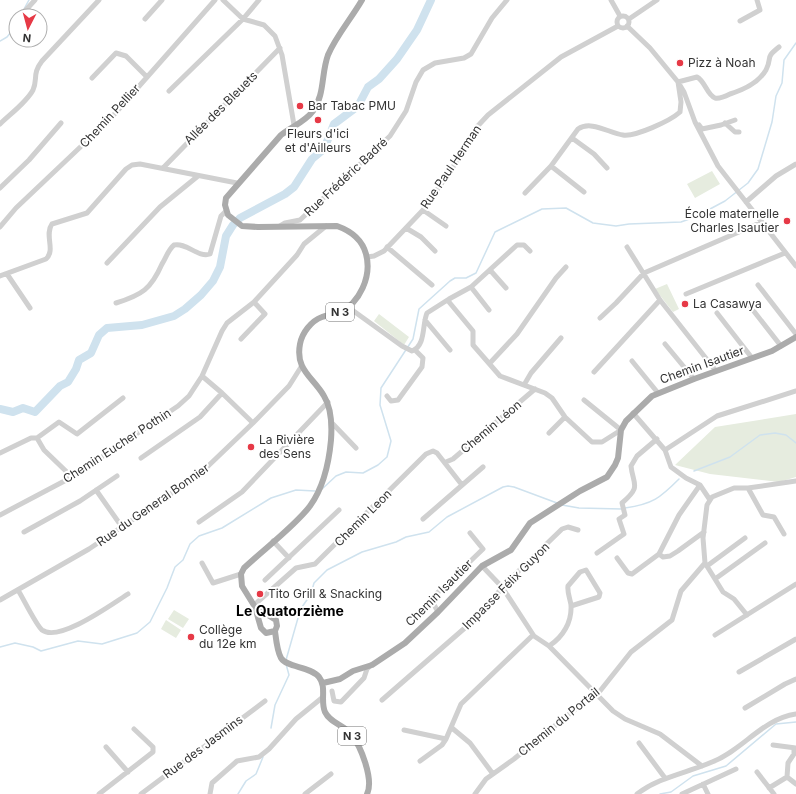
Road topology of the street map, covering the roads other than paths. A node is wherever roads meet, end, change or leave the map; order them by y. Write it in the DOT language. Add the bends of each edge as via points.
graph roads {
  1 [pos="35,0"];
  2 [pos="99,0"];
  3 [pos="162,0"];
  4 [pos="215,0"];
  5 [pos="223,0"];
  6 [pos="260,0"];
  7 [pos="362,0"];
  8 [pos="507,0"];
  9 [pos="611,0"];
  10 [pos="657,0"];
  11 [pos="756,0"];
  12 [pos="28,8"];
  13 [pos="620,16"];
  14 [pos="144,19"];
  15 [pos="243,19"];
  16 [pos="629,19"];
  17 [pos="740,21"];
  18 [pos="618,26"];
  19 [pos="627,26"];
  20 [pos="779,47"];
  21 [pos="280,48"];
  22 [pos="146,76"];
  23 [pos="92,78"];
  24 [pos="678,82"];
  25 [pos="169,91"];
  26 [pos="735,120"];
  27 [pos="695,122"];
  28 [pos="61,123"];
  29 [pos="0,124"];
  30 [pos="725,124"];
  31 [pos="294,125"];
  32 [pos="739,132"];
  33 [pos="572,138"];
  34 [pos="796,164"];
  35 [pos="550,166"];
  36 [pos="163,168"];
  37 [pos="607,168"];
  38 [pos="198,176"];
  39 [pos="237,183"];
  40 [pos="0,188"];
  41 [pos="584,192"];
  42 [pos="525,193"];
  43 [pos="746,202"];
  44 [pos="423,210"];
  45 [pos="227,213"];
  46 [pos="762,222"];
  47 [pos="280,226"];
  48 [pos="326,226"];
  49 [pos="446,226"];
  50 [pos="0,227"];
  51 [pos="406,228"];
  52 [pos="387,247"];
  53 [pos="627,247"];
  54 [pos="435,251"];
  55 [pos="530,251"];
  56 [pos="786,253"];
  57 [pos="367,257"];
  58 [pos="107,263"];
  59 [pos="796,266"];
  60 [pos="566,267"];
  61 [pos="490,270"];
  62 [pos="644,273"];
  63 [pos="7,274"];
  64 [pos="0,276"];
  65 [pos="432,285"];
  66 [pos="758,285"];
  67 [pos="471,287"];
  68 [pos="506,288"];
  69 [pos="686,294"];
  70 [pos="449,298"];
  71 [pos="660,300"];
  72 [pos="254,302"];
  73 [pos="116,303"];
  74 [pos="749,305"];
  75 [pos="348,306"];
  76 [pos="30,308"];
  77 [pos="489,310"];
  78 [pos="717,313"];
  79 [pos="600,318"];
  80 [pos="425,320"];
  81 [pos="796,334"];
  82 [pos="796,337"];
  83 [pos="561,338"];
  84 [pos="241,340"];
  85 [pos="665,344"];
  86 [pos="781,346"];
  87 [pos="415,350"];
  88 [pos="450,350"];
  89 [pos="752,358"];
  90 [pos="632,361"];
  91 [pos="490,363"];
  92 [pos="301,367"];
  93 [pos="716,371"];
  94 [pos="594,372"];
  95 [pos="202,376"];
  96 [pos="694,379"];
  97 [pos="524,385"];
  98 [pos="536,389"];
  99 [pos="796,391"];
  100 [pos="222,392"];
  101 [pos="658,392"];
  102 [pos="387,396"];
  103 [pos="122,398"];
  104 [pos="584,400"];
  105 [pos="328,402"];
  106 [pos="633,414"];
  107 [pos="565,417"];
  108 [pos="253,423"];
  109 [pos="332,423"];
  110 [pos="621,430"];
  111 [pos="549,433"];
  112 [pos="37,438"];
  113 [pos="657,439"];
  114 [pos="356,448"];
  115 [pos="665,450"];
  116 [pos="0,453"];
  117 [pos="141,458"];
  118 [pos="446,462"];
  119 [pos="483,467"];
  120 [pos="117,476"];
  121 [pos="72,477"];
  122 [pos="796,481"];
  123 [pos="462,484"];
  124 [pos="700,485"];
  125 [pos="748,488"];
  126 [pos="96,490"];
  127 [pos="710,500"];
  128 [pos="339,510"];
  129 [pos="0,515"];
  130 [pos="423,519"];
  131 [pos="199,522"];
  132 [pos="122,527"];
  133 [pos="578,530"];
  134 [pos="24,532"];
  135 [pos="704,532"];
  136 [pos="470,533"];
  137 [pos="784,534"];
  138 [pos="745,538"];
  139 [pos="273,541"];
  140 [pos="765,543"];
  141 [pos="597,553"];
  142 [pos="659,554"];
  143 [pos="289,558"];
  144 [pos="617,558"];
  145 [pos="202,563"];
  146 [pos="706,565"];
  147 [pos="482,566"];
  148 [pos="241,574"];
  149 [pos="715,579"];
  150 [pos="265,580"];
  151 [pos="796,584"];
  152 [pos="502,587"];
  153 [pos="18,590"];
  154 [pos="128,594"];
  155 [pos="0,600"];
  156 [pos="255,606"];
  157 [pos="571,606"];
  158 [pos="438,612"];
  159 [pos="747,615"];
  160 [pos="268,616"];
  161 [pos="260,623"];
  162 [pos="272,632"];
  163 [pos="533,635"];
  164 [pos="714,635"];
  165 [pos="796,639"];
  166 [pos="549,646"];
  167 [pos="372,665"];
  168 [pos="739,672"];
  169 [pos="796,679"];
  170 [pos="323,683"];
  171 [pos="332,691"];
  172 [pos="597,694"];
  173 [pos="323,697"];
  174 [pos="382,700"];
  175 [pos="265,701"];
  176 [pos="745,708"];
  177 [pos="796,714"];
  178 [pos="452,728"];
  179 [pos="134,729"];
  180 [pos="404,730"];
  181 [pos="446,739"];
  182 [pos="639,743"];
  183 [pos="773,745"];
  184 [pos="106,747"];
  185 [pos="795,748"];
  186 [pos="420,761"];
  187 [pos="702,766"];
  188 [pos="736,769"];
  189 [pos="128,772"];
  190 [pos="757,772"];
  191 [pos="332,774"];
  192 [pos="493,774"];
  193 [pos="787,777"];
  194 [pos="665,778"];
  195 [pos="703,784"];
  196 [pos="796,784"];
  197 [pos="769,788"];
  198 [pos="99,794"];
  199 [pos="141,794"];
  200 [pos="210,794"];
  201 [pos="305,794"];
  202 [pos="367,794"];
  203 [pos="475,794"];
  204 [pos="637,794"];
  205 [pos="682,794"];
  206 [pos="708,794"];
  207 [pos="774,794"];
  1 -- 12 [label="street"];
  2 -- 29 [label="street" via="42,61 36,69 32,91"];
  3 -- 14 [label="street"];
  4 -- 22 [label="street, Chemin Pellier"];
  5 -- 15 [label="street"];
  6 -- 15 [label="street"];
  7 -- 31 [label="main road" via="328,56 323,87 314,110"];
  8 -- 47 [label="street, Rue Frédéric Badré" via="492,18 471,54 464,58 435,63 423,70 406,111 390,136 300,220"];
  9 -- 13 [label="street"];
  10 -- 16 [label="street"];
  11 -- 17 [label="street" via="760,10"];
  13 -- 16 [label="street"];
  13 -- 18 [label="street"];
  15 -- 21 [label="street" via="257,22 271,30"];
  15 -- 25 [label="street"];
  16 -- 19 [label="street"];
  18 -- 19 [label="street"];
  18 -- 44 [label="street, Rue Paul Herman" via="562,57 488,116 474,130"];
  19 -- 24 [label="street" via="650,48"];
  20 -- 24 [label="street" via="768,56 766,70 758,79 739,91 720,98 712,96 702,80 697,77"];
  21 -- 31 [label="street"];
  21 -- 36 [label="street, Allée des Bleuets"];
  22 -- 23 [label="street" via="126,56 116,53"];
  22 -- 50 [label="street, Chemin Pellier" via="112,118 16,208"];
  24 -- 27 [label="street" via="689,102"];
  24 -- 33 [label="street" via="680,112 631,135 583,126"];
  26 -- 30 [label="street"];
  27 -- 30 [label="street" via="702,129"];
  27 -- 43 [label="street" via="718,166"];
  28 -- 40 [label="street"];
  30 -- 32 [label="street"];
  31 -- 39 [label="main road" via="281,135"];
  33 -- 35 [label="street"];
  33 -- 37 [label="street" via="594,154"];
  34 -- 43 [label="street" via="776,176"];
  35 -- 41 [label="street"];
  35 -- 42 [label="street"];
  36 -- 38 [label="street"];
  36 -- 63 [label="street" via="140,164 126,169 88,213 52,224 49,232 50,254 46,259"];
  38 -- 39 [label="street"];
  38 -- 58 [label="street" via="160,207"];
  39 -- 45 [label="main road" via="226,198"];
  43 -- 46 [label="street"];
  44 -- 49 [label="street"];
  44 -- 51 [label="street, Rue Paul Herman"];
  45 -- 47 [label="main road, N 3" via="242,226"];
  45 -- 73 [label="street" via="221,216 210,254 204,255 181,245 174,245 150,285 138,296"];
  46 -- 56 [label="street"];
  46 -- 62 [label="street"];
  47 -- 48 [label="main road, N 3"];
  48 -- 57 [label="main road, N 3" via="348,230 360,240"];
  48 -- 72 [label="street, Chemin Eucher Pothin" via="304,244"];
  51 -- 52 [label="street, Rue Paul Herman"];
  51 -- 54 [label="street" via="421,237"];
  52 -- 57 [label="street, Rue Paul Herman" via="374,256"];
  52 -- 65 [label="street"];
  53 -- 62 [label="street"];
  55 -- 61 [label="street" via="524,245 517,245"];
  56 -- 59 [label="street"];
  56 -- 69 [label="street"];
  57 -- 75 [label="main road, N 3" via="366,281 362,291"];
  60 -- 91 [label="street" via="517,334"];
  61 -- 67 [label="street"];
  61 -- 68 [label="street"];
  62 -- 71 [label="street"];
  62 -- 79 [label="street"];
  63 -- 64 [label="street"];
  63 -- 76 [label="street"];
  66 -- 81 [label="street"];
  67 -- 70 [label="street"];
  67 -- 77 [label="street"];
  70 -- 80 [label="street" via="431,310"];
  70 -- 91 [label="street, Chemin Léon" via="450,303 473,331 474,345"];
  71 -- 93 [label="street"];
  71 -- 94 [label="street"];
  72 -- 84 [label="street" via="265,314"];
  72 -- 95 [label="street, Chemin Eucher Pothin" via="227,323"];
  74 -- 86 [label="street"];
  75 -- 87 [label="street" via="408,350"];
  75 -- 92 [label="main road, N 3" via="338,313 322,317 309,326 300,342 298,352"];
  78 -- 89 [label="street"];
  80 -- 87 [label="street" via="421,342"];
  80 -- 88 [label="street"];
  82 -- 86 [label="main road, Chemin Isautier"];
  83 -- 97 [label="street"];
  85 -- 96 [label="street"];
  86 -- 89 [label="main road, Chemin Isautier"];
  87 -- 102 [label="street" via="423,358 422,367 398,400 391,401"];
  89 -- 93 [label="main road, Chemin Isautier"];
  90 -- 101 [label="street"];
  91 -- 97 [label="street, Chemin Léon" via="500,376"];
  92 -- 105 [label="main road"];
  92 -- 108 [label="street, Rue du General Bonnier" via="288,386"];
  93 -- 96 [label="main road, Chemin Isautier"];
  95 -- 100 [label="street"];
  95 -- 121 [label="street, Chemin Eucher Pothin" via="189,396 178,406"];
  96 -- 101 [label="main road, Chemin Isautier"];
  97 -- 98 [label="street, Chemin Léon"];
  98 -- 107 [label="street, Chemin Léon" via="552,398"];
  98 -- 118 [label="street, Chemin Léon" via="453,459"];
  99 -- 115 [label="street" via="717,416"];
  100 -- 108 [label="street"];
  100 -- 117 [label="street" via="200,417"];
  101 -- 106 [label="main road, Chemin Isautier"];
  103 -- 112 [label="street" via="77,434 59,422"];
  104 -- 110 [label="street"];
  105 -- 109 [label="main road"];
  105 -- 131 [label="street" via="242,492"];
  106 -- 110 [label="main road, Chemin Isautier"];
  106 -- 113 [label="street"];
  107 -- 110 [label="street, Chemin Léon" via="592,442 602,442"];
  107 -- 111 [label="street"];
  108 -- 132 [label="street, Rue du General Bonnier" via="200,473"];
  109 -- 114 [label="street"];
  109 -- 139 [label="main road" via="329,456 317,494 304,513"];
  110 -- 147 [label="main road, Chemin Isautier" via="618,458 611,472 601,481 530,523 511,550"];
  112 -- 116 [label="street" via="31,438"];
  112 -- 121 [label="street" via="44,450"];
  113 -- 115 [label="street"];
  113 -- 141 [label="street" via="637,456 632,464 635,485 631,494 622,502 625,515 619,519 624,534"];
  115 -- 124 [label="street" via="671,468"];
  118 -- 123 [label="street, Chemin Leon"];
  118 -- 156 [label="street, Chemin Leon" via="433,451 426,454 315,564 296,568"];
  119 -- 123 [label="street"];
  120 -- 126 [label="street"];
  121 -- 129 [label="street, Chemin Eucher Pothin"];
  122 -- 125 [label="street"];
  123 -- 130 [label="street" via="443,504"];
  124 -- 127 [label="street"];
  124 -- 142 [label="street" via="679,515"];
  125 -- 127 [label="street" via="734,488"];
  125 -- 137 [label="street" via="763,515 774,517"];
  126 -- 132 [label="street"];
  126 -- 134 [label="street"];
  127 -- 135 [label="street" via="707,505"];
  128 -- 143 [label="street"];
  132 -- 153 [label="street, Rue du General Bonnier" via="90,549"];
  133 -- 152 [label="street, Impasse Félix Guyon" via="568,527 562,529"];
  135 -- 142 [label="street" via="670,556 663,557"];
  135 -- 146 [label="street"];
  136 -- 158 [label="street" via="484,549 431,599"];
  138 -- 146 [label="street, Chemin du Portail"];
  139 -- 143 [label="street"];
  139 -- 148 [label="main road" via="244,568"];
  140 -- 149 [label="street"];
  142 -- 144 [label="street" via="632,574"];
  143 -- 150 [label="street"];
  145 -- 148 [label="street" via="213,583"];
  146 -- 149 [label="street"];
  146 -- 172 [label="street, Chemin du Portail" via="681,590 672,620 631,652"];
  147 -- 152 [label="street"];
  147 -- 158 [label="main road, Chemin Isautier"];
  148 -- 156 [label="main road" via="242,586"];
  149 -- 159 [label="street" via="723,592 734,599"];
  151 -- 159 [label="street"];
  152 -- 163 [label="street"];
  152 -- 174 [label="street, Impasse Félix Guyon" via="474,620"];
  153 -- 154 [label="street" via="39,627 46,632 71,629"];
  153 -- 155 [label="street, Rue du General Bonnier"];
  156 -- 160 [label="main road"];
  156 -- 161 [label="main road"];
  157 -- 157 [label="street" via="568,586 586,570 600,594 597,599"];
  157 -- 166 [label="street" via="564,633"];
  158 -- 167 [label="main road, Chemin Isautier" via="405,643"];
  159 -- 164 [label="street"];
  160 -- 161 [label="main road"];
  160 -- 162 [label="main road" via="276,620 277,626"];
  161 -- 162 [label="main road" via="262,630"];
  162 -- 170 [label="main road" via="281,658 290,664 314,672"];
  163 -- 166 [label="street"];
  163 -- 178 [label="street" via="461,704"];
  165 -- 168 [label="street"];
  166 -- 172 [label="street"];
  167 -- 170 [label="main road, Chemin Isautier" via="353,671 340,679"];
  167 -- 171 [label="street, Chemin Isautier" via="367,669 364,678 341,702 334,701"];
  169 -- 176 [label="street"];
  170 -- 173 [label="main road, N 3"];
  172 -- 187 [label="street" via="613,711 660,734"];
  172 -- 192 [label="street, Chemin du Portail"];
  173 -- 200 [label="street" via="296,719 259,757 237,761 212,783"];
  173 -- 202 [label="main road, N 3" via="324,709 328,716 346,729 355,740 369,774"];
  175 -- 199 [label="street, Rue des Jasmins"];
  177 -- 187 [label="street" via="773,721 723,757"];
  178 -- 181 [label="street"];
  178 -- 192 [label="street" via="470,743"];
  179 -- 189 [label="street" via="152,747 153,752"];
  180 -- 181 [label="street"];
  181 -- 186 [label="street"];
  182 -- 194 [label="street"];
  183 -- 185 [label="street"];
  184 -- 189 [label="street"];
  185 -- 193 [label="street" via="788,762"];
  187 -- 194 [label="street"];
  188 -- 195 [label="street"];
  189 -- 198 [label="street"];
  190 -- 197 [label="street"];
  191 -- 201 [label="street"];
  192 -- 203 [label="street, Chemin du Portail" via="481,784"];
  193 -- 196 [label="street"];
  193 -- 197 [label="street"];
  194 -- 204 [label="street"];
  195 -- 205 [label="street"];
  195 -- 206 [label="street"];
  197 -- 207 [label="street"];
}
